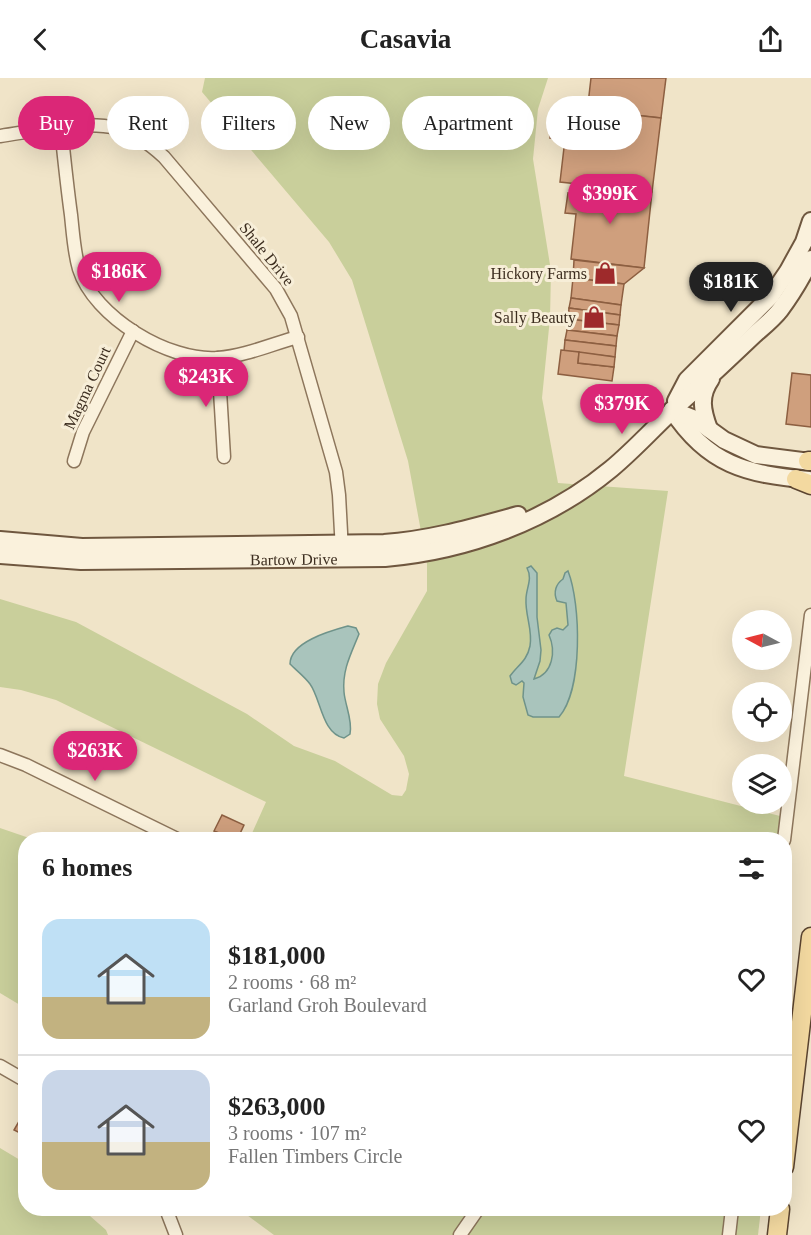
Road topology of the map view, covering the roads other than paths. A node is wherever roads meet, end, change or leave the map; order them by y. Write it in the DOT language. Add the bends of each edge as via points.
graph roads {
  1 [pos="95,126"];
  2 [pos="18,134"];
  3 [pos="0,136"];
  4 [pos="64,150"];
  5 [pos="811,221"];
  6 [pos="811,259"];
  7 [pos="133,331"];
  8 [pos="298,337"];
  9 [pos="218,358"];
  10 [pos="714,375"];
  11 [pos="672,410"];
  12 [pos="709,429"];
  13 [pos="224,457"];
  14 [pos="74,461"];
  15 [pos="810,461"];
  16 [pos="806,481"];
  17 [pos="0,540"];
  18 [pos="342,551"];
  19 [pos="0,555"];
  20 [pos="811,615"];
  21 [pos="0,755"];
  22 [pos="163,832"];
  23 [pos="785,832"];
  24 [pos="811,937"];
  25 [pos="0,1066"];
  26 [pos="18,1076"];
  27 [pos="792,1099"];
  28 [pos="169,1216"];
  29 [pos="473,1216"];
  30 [pos="731,1216"];
  31 [pos="779,1216"];
  32 [pos="176,1235"];
  33 [pos="460,1235"];
  34 [pos="729,1235"];
  35 [pos="777,1235"];
  1 -- 8 [label="street, Shale Drive" via="117,128 151,145 164,157 276,289"];
  2 -- 3 [label="street, Shale Drive"];
  4 -- 7 [label="street" via="79,270 99,305"];
  5 -- 11 [label="street" via="804,242 771,296 687,380"];
  6 -- 10 [label="street, Bartow Drive" via="779,310"];
  7 -- 9 [label="street" via="182,354"];
  7 -- 14 [label="street, Magma Court" via="83,432"];
  8 -- 9 [label="street"];
  8 -- 18 [label="street, Shale Drive" via="336,472"];
  9 -- 13 [label="street"];
  10 -- 11 [label="street, Bartow Drive"];
  10 -- 12 [label="street" via="702,398"];
  11 -- 12 [label="street"];
  11 -- 16 [label="street" via="696,441 729,464"];
  11 -- 18 [label="street, Bartow Drive" via="618,462 576,495 526,513 413,541"];
  12 -- 15 [label="street" via="756,455"];
  17 -- 18 [label="street, Bartow Drive" via="49,546"];
  18 -- 19 [label="street, Bartow Drive" via="81,561"];
  20 -- 23 [label="street"];
  21 -- 22 [label="street"];
  24 -- 27 [label="main road"];
  25 -- 26 [label="street"];
  28 -- 32 [label="street"];
  29 -- 33 [label="street"];
  30 -- 34 [label="street"];
  31 -- 35 [label="main road"];
}
